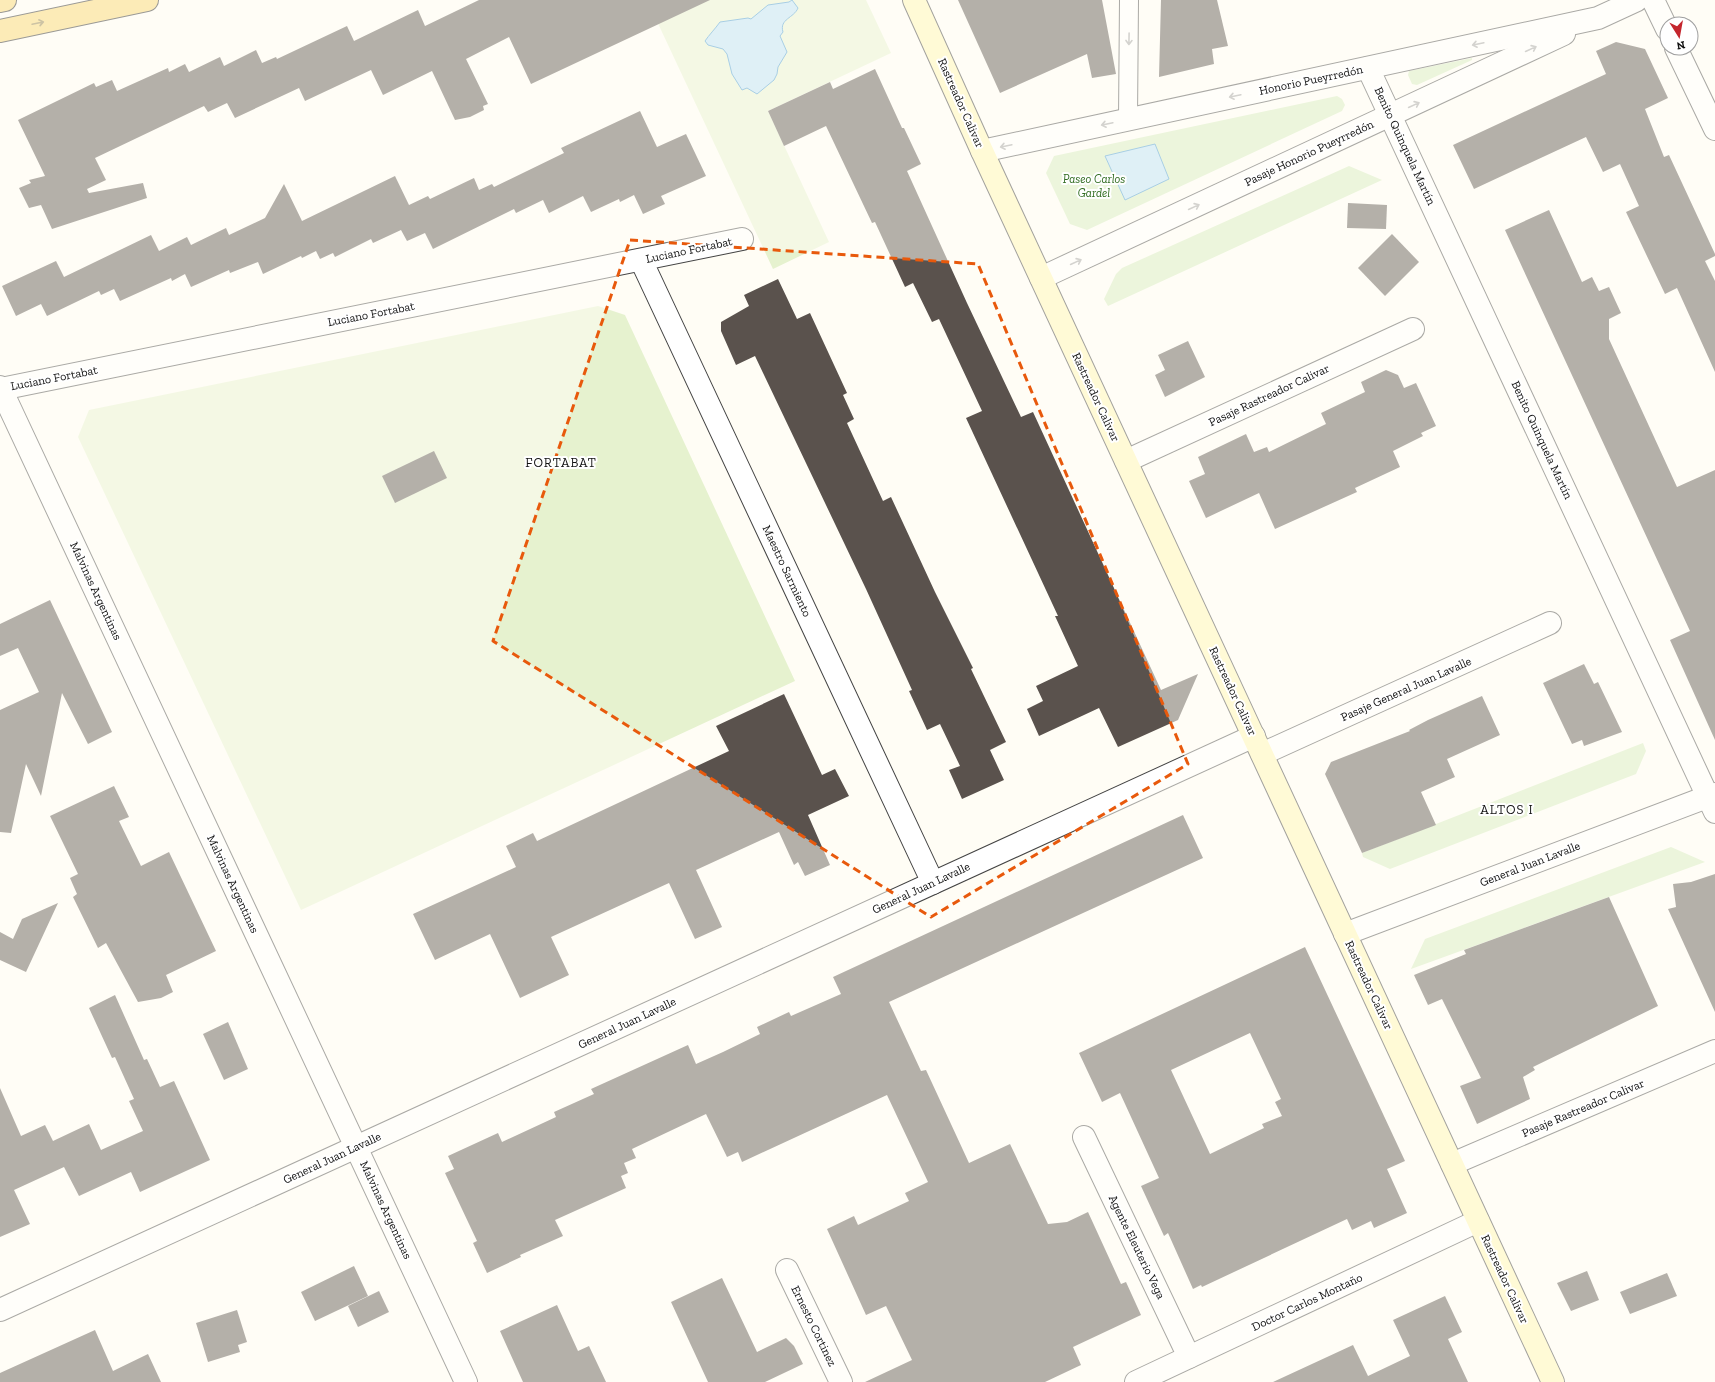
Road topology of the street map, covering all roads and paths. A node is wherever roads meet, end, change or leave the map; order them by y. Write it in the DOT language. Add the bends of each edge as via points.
graph roads {
  1 [pos="5,0"];
  2 [pos="147,0"];
  3 [pos="914,0"];
  4 [pos="1129,0"];
  5 [pos="1637,0"];
  6 [pos="1653,0"];
  7 [pos="0,1"];
  8 [pos="1661,16"];
  9 [pos="1598,18"];
  10 [pos="0,31"];
  11 [pos="1680,56"];
  12 [pos="1368,68"];
  13 [pos="1390,115"];
  14 [pos="1128,119"];
  15 [pos="1715,129"];
  16 [pos="982,151"];
  17 [pos="742,239"];
  18 [pos="640,260"];
  19 [pos="1041,278"];
  20 [pos="1413,329"];
  21 [pos="1,388"];
  22 [pos="1126,461"];
  23 [pos="1550,623"];
  24 [pos="1258,745"];
  25 [pos="1713,801"];
  26 [pos="933,883"];
  27 [pos="1345,934"];
  28 [pos="1715,1051"];
  29 [pos="1084,1136"];
  30 [pos="357,1147"];
  31 [pos="1452,1164"];
  32 [pos="1478,1222"];
  33 [pos="787,1270"];
  34 [pos="0,1310"];
  35 [pos="1189,1357"];
  36 [pos="466,1382"];
  37 [pos="841,1382"];
  38 [pos="1136,1382"];
  39 [pos="1553,1382"];
  1 -- 7 [label="main road"];
  10 -- 2 [label="main road, one-way"];
  3 -- 16 [label="main road, Rastreador Calivar"];
  4 -- 14 [label="lane, one-way"];
  5 -- 9 [label="street, Honorio Pueyrredón"];
  6 -- 8 [label="street"];
  9 -- 12 [label="street, Honorio Pueyrredón, one-way"];
  13 -- 9 [label="street, Pasaje Honorio Pueyrredón, one-way"];
  11 -- 15 [label="street"];
  12 -- 13 [label="street, Benito Quinquela Martín"];
  12 -- 14 [label="street, Honorio Pueyrredón, one-way"];
  19 -- 13 [label="street, Pasaje Honorio Pueyrredón, one-way"];
  13 -- 25 [label="street, Benito Quinquela Martín"];
  14 -- 16 [label="street, Honorio Pueyrredón, one-way"];
  16 -- 19 [label="main road, Rastreador Calivar"];
  17 -- 18 [label="street, Luciano Fortabat"];
  18 -- 21 [label="street, Luciano Fortabat"];
  18 -- 26 [label="street, Maestro Sarmiento"];
  19 -- 22 [label="main road, Rastreador Calivar"];
  20 -- 22 [label="street, Pasaje Rastreador Calivar"];
  21 -- 30 [label="street, Malvinas Argentinas"];
  22 -- 24 [label="main road, Rastreador Calivar"];
  23 -- 24 [label="street, Pasaje General Juan Lavalle"];
  24 -- 26 [label="street, General Juan Lavalle"];
  24 -- 27 [label="main road, Rastreador Calivar"];
  25 -- 27 [label="street, General Juan Lavalle"];
  26 -- 30 [label="street, General Juan Lavalle"];
  27 -- 31 [label="main road, Rastreador Calivar"];
  28 -- 31 [label="street, Pasaje Rastreador Calivar"];
  29 -- 35 [label="street, Agente Eleuterio Vega"];
  30 -- 34 [label="street, General Juan Lavalle"];
  30 -- 36 [label="street, Malvinas Argentinas"];
  31 -- 32 [label="main road, Rastreador Calivar"];
  32 -- 35 [label="street, Doctor Carlos Montaño"];
  32 -- 39 [label="main road, Rastreador Calivar"];
  33 -- 37 [label="street, Ernesto Cortinez"];
  35 -- 38 [label="street, Doctor Carlos Montaño"];
}
